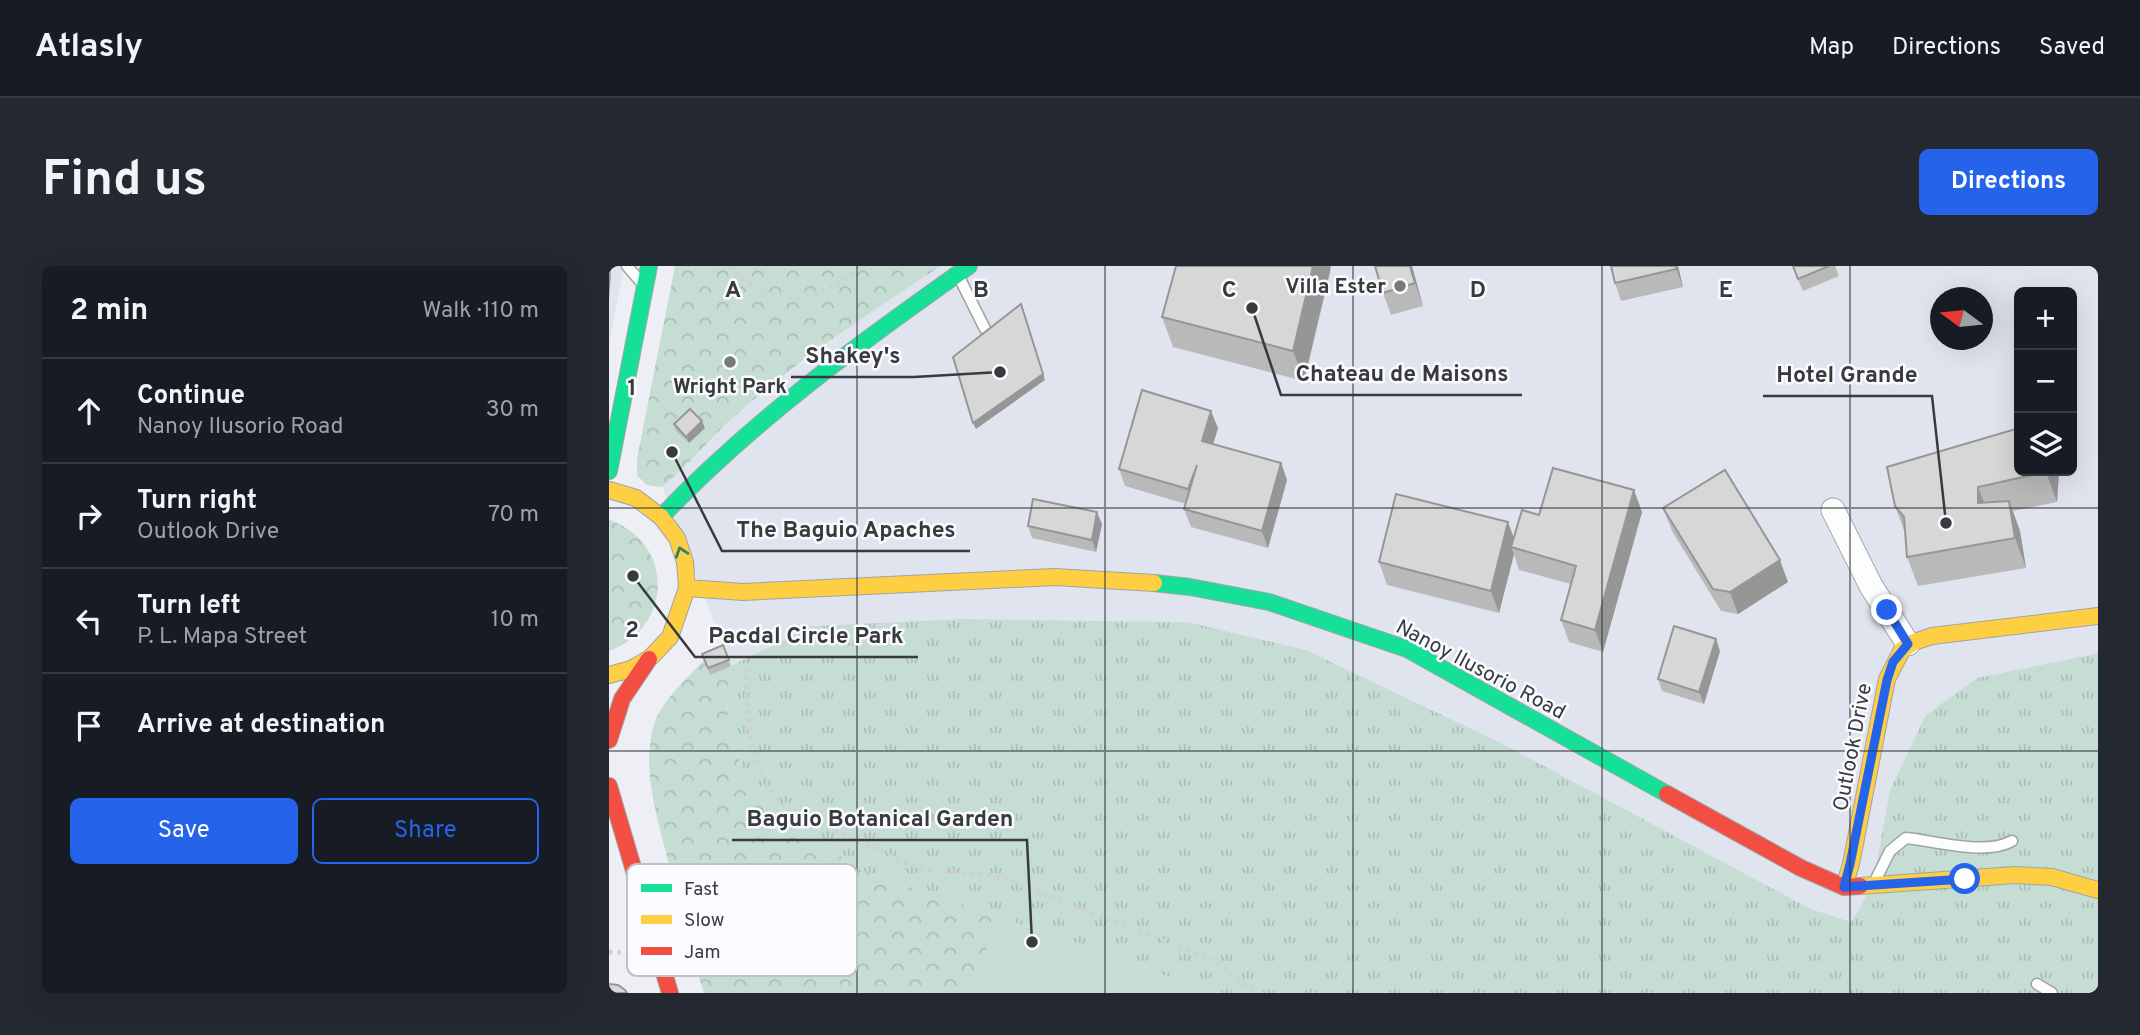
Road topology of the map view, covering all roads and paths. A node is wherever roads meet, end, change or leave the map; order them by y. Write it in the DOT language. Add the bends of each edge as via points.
graph roads {
  1 [pos="627,266"];
  2 [pos="649,266"];
  3 [pos="730,266"];
  4 [pos="862,266"];
  5 [pos="963,270"];
  6 [pos="645,285"];
  7 [pos="985,329"];
  8 [pos="609,471"];
  9 [pos="609,490"];
  10 [pos="1833,510"];
  11 [pos="661,517"];
  12 [pos="687,588"];
  13 [pos="2098,616"];
  14 [pos="1908,644"];
  15 [pos="650,658"];
  16 [pos="747,668"];
  17 [pos="609,676"];
  18 [pos="609,740"];
  19 [pos="609,786"];
  20 [pos="2012,841"];
  21 [pos="632,864"];
  22 [pos="1873,885"];
  23 [pos="1844,887"];
  24 [pos="2098,890"];
  25 [pos="609,951"];
  26 [pos="627,954"];
  27 [pos="665,976"];
  28 [pos="2037,984"];
  29 [pos="670,993"];
  30 [pos="1258,993"];
  31 [pos="2052,993"];
  1 -- 6 [label="lane"];
  2 -- 6 [label="main road"];
  3 -- 4 [label="path" via="753,286 794,298 850,278"];
  5 -- 7 [label="lane"];
  5 -- 11 [label="main road" via="785,401 696,479"];
  6 -- 8 [label="main road"];
  9 -- 11 [label="main road" via="636,498"];
  10 -- 14 [label="street" via="1871,586"];
  12 -- 11 [label="main road, one-way" via="677,538"];
  12 -- 15 [label="main road" via="670,637"];
  12 -- 23 [label="main road, Nanoy Ilusorio Road" via="743,592 1055,577 1178,586 1269,602 1408,649 1801,868"];
  13 -- 14 [label="main road" via="1932,636"];
  14 -- 23 [label="main road, Outlook Drive" via="1893,662 1887,680"];
  15 -- 17 [label="main road"];
  15 -- 18 [label="main road" via="622,699"];
  16 -- 30 [label="path" via="752,747 767,787 792,812 925,871 1006,879 1217,962"];
  19 -- 21 [label="main road"];
  20 -- 22 [label="lane" via="2003,847 1958,846 1906,838 1890,851"];
  22 -- 23 [label="main road, Nanoy Ilusorio Road"];
  22 -- 24 [label="main road, Nanoy Ilusorio Road" via="2015,875 2052,877"];
  25 -- 26 [label="path"];
  27 -- 29 [label="main road"];
  28 -- 31 [label="lane"];
}
